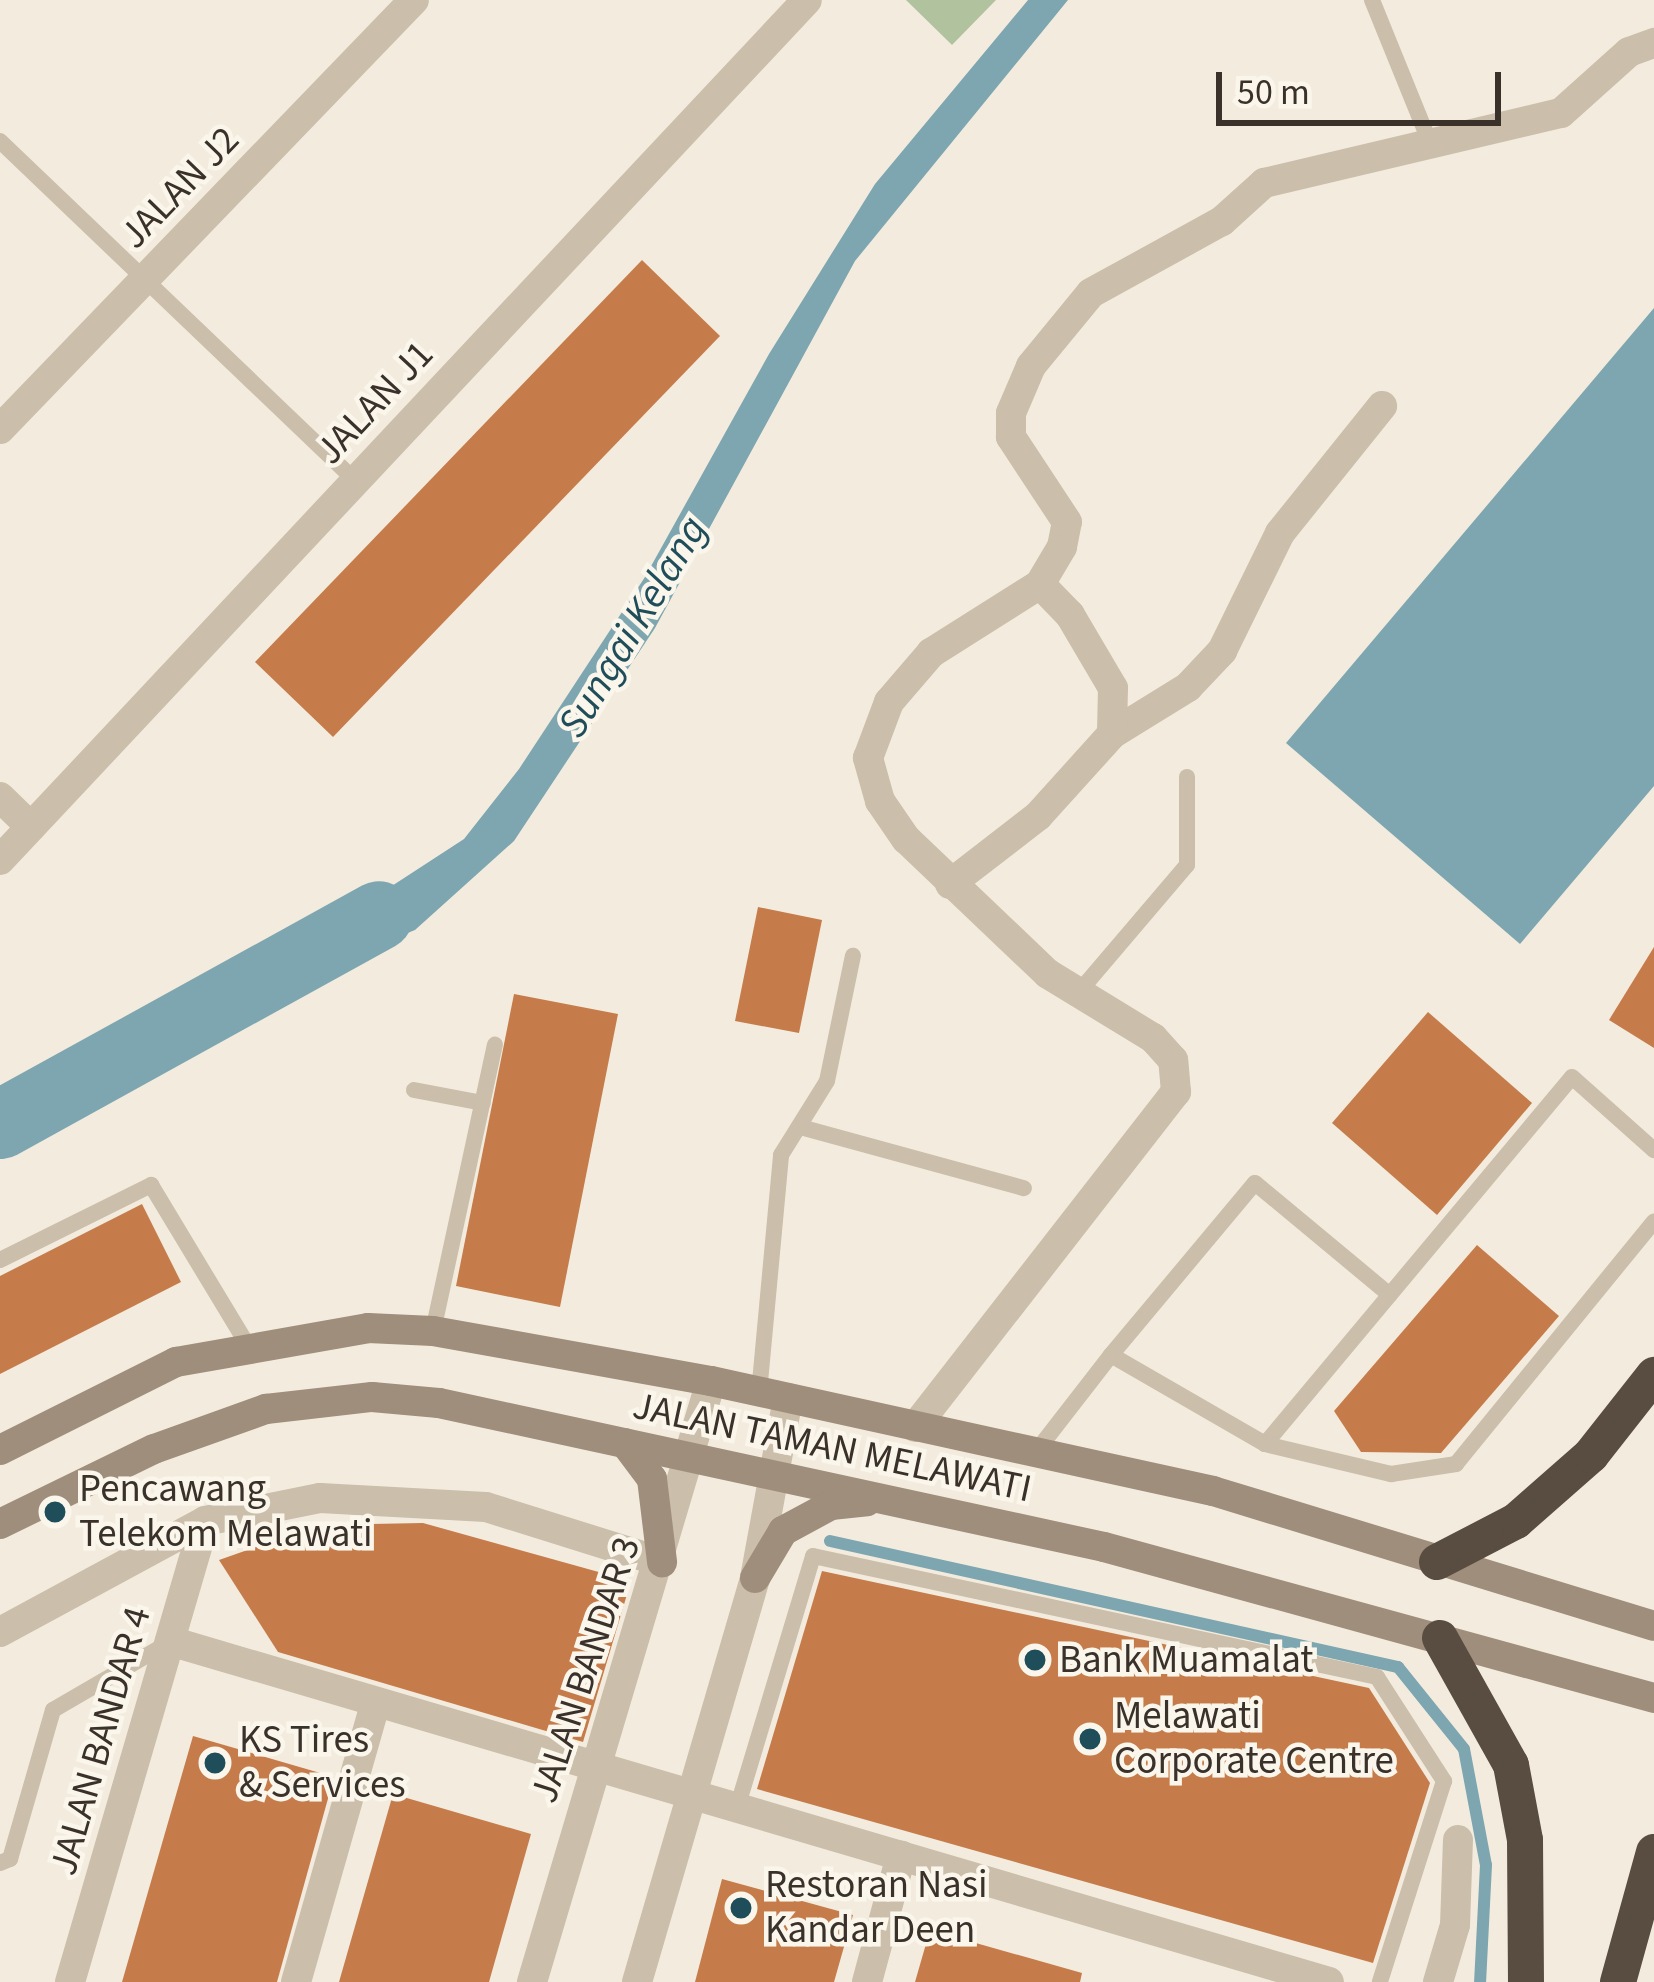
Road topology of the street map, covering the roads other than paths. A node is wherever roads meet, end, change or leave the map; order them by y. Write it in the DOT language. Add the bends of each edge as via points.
graph roads {
  1 [pos="414,0"];
  2 [pos="807,0"];
  3 [pos="1372,0"];
  4 [pos="1654,43"];
  5 [pos="0,141"];
  6 [pos="1430,143"];
  7 [pos="147,279"];
  8 [pos="1382,406"];
  9 [pos="0,429"];
  10 [pos="356,481"];
  11 [pos="1040,584"];
  12 [pos="1112,734"];
  13 [pos="1187,776"];
  14 [pos="0,797"];
  15 [pos="31,827"];
  16 [pos="0,860"];
  17 [pos="950,884"];
  18 [pos="853,956"];
  19 [pos="1078,993"];
  20 [pos="495,1045"];
  21 [pos="414,1090"];
  22 [pos="483,1103"];
  23 [pos="804,1128"];
  24 [pos="1654,1150"];
  25 [pos="1024,1188"];
  26 [pos="1654,1221"];
  27 [pos="0,1261"];
  28 [pos="1390,1294"];
  29 [pos="434,1331"];
  30 [pos="248,1346"];
  31 [pos="1111,1354"];
  32 [pos="1654,1375"];
  33 [pos="710,1382"];
  34 [pos="773,1396"];
  35 [pos="915,1426"];
  36 [pos="626,1443"];
  37 [pos="1265,1444"];
  38 [pos="0,1450"];
  39 [pos="1035,1453"];
  40 [pos="693,1458"];
  41 [pos="770,1474"];
  42 [pos="884,1499"];
  43 [pos="205,1521"];
  44 [pos="0,1524"];
  45 [pos="662,1562"];
  46 [pos="1437,1562"];
  47 [pos="755,1577"];
  48 [pos="1654,1626"];
  49 [pos="0,1632"];
  50 [pos="1440,1638"];
  51 [pos="170,1641"];
  52 [pos="1654,1699"];
  53 [pos="376,1702"];
  54 [pos="595,1766"];
  55 [pos="692,1795"];
  56 [pos="737,1808"];
  57 [pos="1458,1840"];
  58 [pos="1654,1852"];
  59 [pos="901,1856"];
  60 [pos="0,1863"];
  61 [pos="1654,1904"];
  62 [pos="1622,1969"];
  63 [pos="70,1982"];
  64 [pos="296,1982"];
  65 [pos="532,1982"];
  66 [pos="637,1982"];
  67 [pos="866,1982"];
  68 [pos="1329,1982"];
  69 [pos="1380,1982"];
  70 [pos="1438,1982"];
  71 [pos="1526,1982"];
  1 -- 7 [label="street, JALAN J2"];
  2 -- 10 [label="street, JALAN J1"];
  3 -- 6 [label="lane"];
  4 -- 6 [label="street" via="1629,52 1561,113"];
  5 -- 7 [label="lane"];
  6 -- 11 [label="street" via="1264,183 1222,221 1091,293 1031,366 1011,413 1022,463 1067,522"];
  7 -- 9 [label="street, JALAN J2"];
  7 -- 10 [label="lane"];
  8 -- 12 [label="street" via="1280,533 1222,651 1188,687"];
  10 -- 15 [label="street, JALAN J1"];
  11 -- 12 [label="street" via="1070,616 1113,688"];
  11 -- 17 [label="street" via="931,653 890,702 868,758 880,801"];
  12 -- 17 [label="street" via="1038,816"];
  13 -- 19 [label="lane" via="1187,865"];
  14 -- 15 [label="street"];
  15 -- 16 [label="street, JALAN J1"];
  17 -- 19 [label="street"];
  18 -- 23 [label="lane" via="827,1082"];
  19 -- 35 [label="street" via="1154,1038 1173,1060 1176,1092"];
  20 -- 22 [label="lane"];
  21 -- 22 [label="lane"];
  22 -- 29 [label="lane"];
  23 -- 25 [label="lane"];
  23 -- 34 [label="lane" via="782,1155"];
  24 -- 28 [label="lane" via="1572,1076"];
  26 -- 37 [label="lane" via="1456,1465 1390,1474"];
  27 -- 30 [label="lane" via="151,1185"];
  28 -- 31 [label="lane" via="1255,1183"];
  28 -- 37 [label="lane"];
  29 -- 30 [label="main road, JALAN TAMAN MELAWATI" via="368,1328"];
  29 -- 33 [label="main road, JALAN TAMAN MELAWATI"];
  30 -- 38 [label="main road, JALAN TAMAN MELAWATI" via="176,1362"];
  31 -- 37 [label="lane"];
  31 -- 39 [label="lane"];
  32 -- 46 [label="highway" via="1592,1455 1516,1520"];
  33 -- 34 [label="main road, JALAN TAMAN MELAWATI"];
  33 -- 40 [label="street, JALAN BANDAR 3"];
  34 -- 35 [label="main road, JALAN TAMAN MELAWATI"];
  34 -- 41 [label="street"];
  35 -- 39 [label="main road, JALAN TAMAN MELAWATI"];
  36 -- 40 [label="main road, JALAN TAMAN MELAWATI"];
  36 -- 44 [label="main road, JALAN TAMAN MELAWATI" via="439,1403 372,1397 266,1409 154,1449"];
  36 -- 45 [label="main road" via="652,1479"];
  39 -- 46 [label="main road, JALAN TAMAN MELAWATI" via="1214,1491"];
  40 -- 41 [label="main road, JALAN TAMAN MELAWATI"];
  40 -- 45 [label="street, JALAN BANDAR 3"];
  41 -- 42 [label="main road, JALAN TAMAN MELAWATI"];
  41 -- 47 [label="street"];
  42 -- 47 [label="main road" via="831,1505 783,1531"];
  42 -- 50 [label="main road, JALAN TAMAN MELAWATI" via="1104,1547"];
  43 -- 45 [label="street" via="320,1498 486,1507"];
  43 -- 49 [label="street"];
  43 -- 51 [label="street, JALAN BANDAR 4"];
  45 -- 54 [label="street, JALAN BANDAR 3"];
  46 -- 48 [label="main road, JALAN TAMAN MELAWATI"];
  47 -- 55 [label="street"];
  50 -- 52 [label="main road, JALAN TAMAN MELAWATI"];
  50 -- 71 [label="highway" via="1511,1765 1525,1840"];
  51 -- 53 [label="street"];
  51 -- 60 [label="lane" via="53,1710 10,1858"];
  51 -- 63 [label="street, JALAN BANDAR 4"];
  53 -- 54 [label="street"];
  53 -- 64 [label="street"];
  54 -- 55 [label="street"];
  54 -- 65 [label="street, JALAN BANDAR 3"];
  55 -- 56 [label="street"];
  55 -- 66 [label="street"];
  56 -- 59 [label="street"];
  56 -- 69 [label="lane" via="813,1556 1378,1677 1444,1781"];
  57 -- 70 [label="street" via="1455,1925"];
  58 -- 62 [label="highway"];
  59 -- 67 [label="street"];
  59 -- 68 [label="street"];
  61 -- 62 [label="highway"];
}
